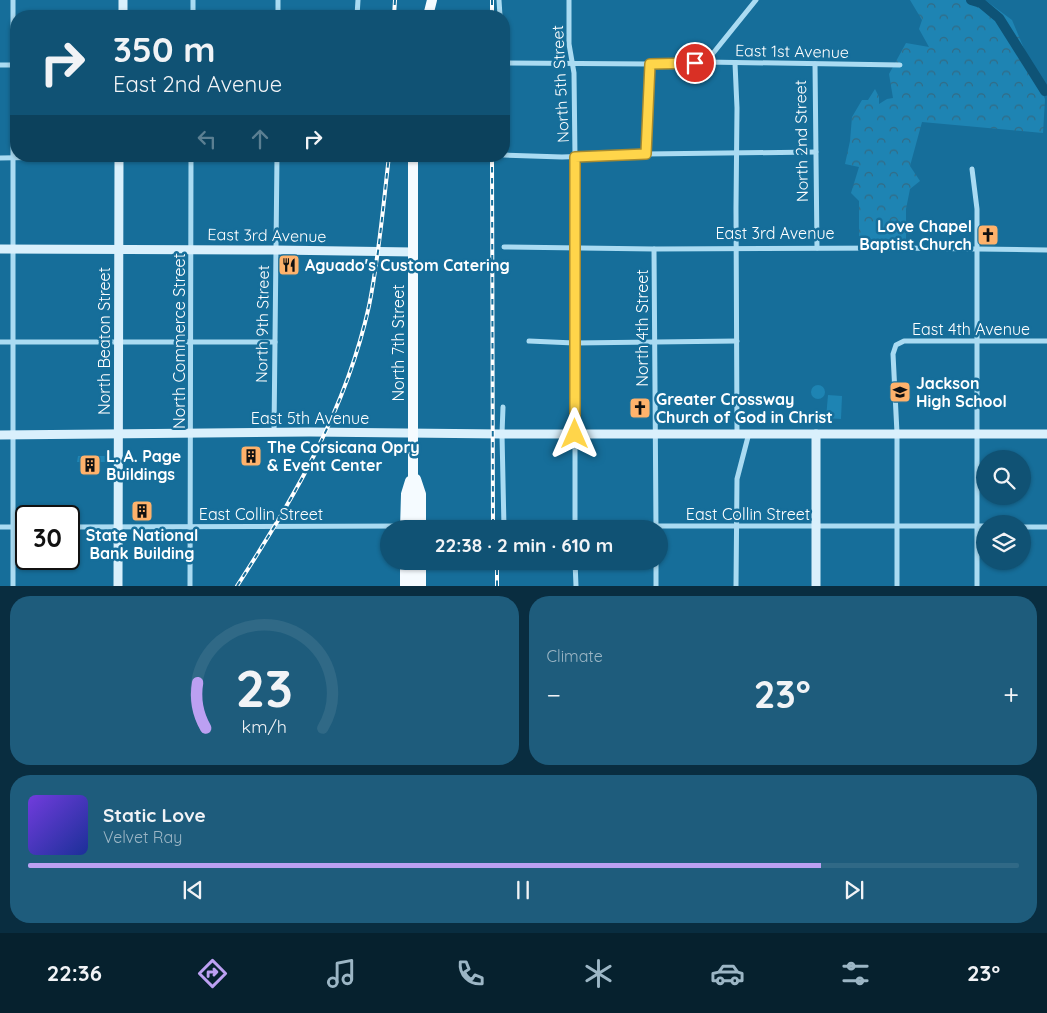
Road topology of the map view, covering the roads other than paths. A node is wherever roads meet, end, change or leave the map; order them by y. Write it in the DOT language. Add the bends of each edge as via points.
graph roads {
  1 [pos="569,0"];
  2 [pos="756,0"];
  3 [pos="706,62"];
  4 [pos="510,63"];
  5 [pos="572,63"];
  6 [pos="734,63"];
  7 [pos="650,64"];
  8 [pos="815,64"];
  9 [pos="900,65"];
  10 [pos="816,152"];
  11 [pos="646,154"];
  12 [pos="736,154"];
  13 [pos="510,155"];
  14 [pos="575,157"];
  15 [pos="13,162"];
  16 [pos="119,162"];
  17 [pos="191,162"];
  18 [pos="277,162"];
  19 [pos="413,162"];
  20 [pos="972,169"];
  21 [pos="504,247"];
  22 [pos="574,248"];
  23 [pos="736,248"];
  24 [pos="817,248"];
  25 [pos="976,248"];
  26 [pos="0,249"];
  27 [pos="14,249"];
  28 [pos="119,249"];
  29 [pos="654,249"];
  30 [pos="190,250"];
  31 [pos="276,250"];
  32 [pos="1047,250"];
  33 [pos="413,252"];
  34 [pos="118,341"];
  35 [pos="529,341"];
  36 [pos="737,341"];
  37 [pos="977,341"];
  38 [pos="1047,341"];
  39 [pos="0,342"];
  40 [pos="12,342"];
  41 [pos="190,342"];
  42 [pos="275,342"];
  43 [pos="654,342"];
  44 [pos="574,343"];
  45 [pos="503,407"];
  46 [pos="274,432"];
  47 [pos="192,433"];
  48 [pos="654,433"];
  49 [pos="737,433"];
  50 [pos="748,433"];
  51 [pos="897,433"];
  52 [pos="119,434"];
  53 [pos="414,434"];
  54 [pos="502,434"];
  55 [pos="575,434"];
  56 [pos="816,434"];
  57 [pos="978,434"];
  58 [pos="1047,434"];
  59 [pos="0,435"];
  60 [pos="13,435"];
  61 [pos="977,515"];
  62 [pos="413,520"];
  63 [pos="504,520"];
  64 [pos="575,520"];
  65 [pos="656,520"];
  66 [pos="118,526"];
  67 [pos="191,526"];
  68 [pos="816,526"];
  69 [pos="896,526"];
  70 [pos="976,526"];
  71 [pos="1031,526"];
  72 [pos="0,527"];
  73 [pos="80,527"];
  74 [pos="736,527"];
  75 [pos="1047,527"];
  76 [pos="12,528"];
  77 [pos="15,528"];
  78 [pos="380,528"];
  79 [pos="668,528"];
  80 [pos="405,570"];
  81 [pos="413,570"];
  82 [pos="421,570"];
  83 [pos="575,570"];
  84 [pos="656,570"];
  85 [pos="977,570"];
  86 [pos="13,586"];
  87 [pos="118,586"];
  88 [pos="190,586"];
  89 [pos="405,586"];
  90 [pos="413,586"];
  91 [pos="421,586"];
  92 [pos="576,586"];
  93 [pos="656,586"];
  94 [pos="736,586"];
  95 [pos="816,586"];
  96 [pos="896,586"];
  97 [pos="977,586"];
  1 -- 5 [label="street, North 5th Street"];
  2 -- 3 [label="street"];
  3 -- 6 [label="street, East 1st Avenue"];
  3 -- 7 [label="street, East 1st Avenue"];
  4 -- 5 [label="street, East 1st Avenue"];
  5 -- 7 [label="street, East 1st Avenue"];
  5 -- 14 [label="street, North 5th Street"];
  6 -- 8 [label="street, East 1st Avenue"];
  6 -- 12 [label="street"];
  7 -- 11 [label="street"];
  8 -- 9 [label="street, East 1st Avenue"];
  8 -- 10 [label="street, North 2nd Street"];
  10 -- 12 [label="street"];
  10 -- 24 [label="street, North 2nd Street"];
  11 -- 12 [label="street"];
  11 -- 14 [label="street"];
  12 -- 23 [label="street"];
  13 -- 14 [label="street"];
  14 -- 22 [label="street, North 5th Street"];
  15 -- 27 [label="street"];
  16 -- 28 [label="street, North Beaton Street"];
  17 -- 30 [label="street, North Commerce Street"];
  18 -- 31 [label="street, North 9th Street"];
  19 -- 33 [label="main road, North 7th Street"];
  20 -- 25 [label="street" via="977,209"];
  21 -- 22 [label="street, East 3rd Avenue"];
  22 -- 29 [label="street, East 3rd Avenue"];
  22 -- 44 [label="street, North 5th Street"];
  23 -- 24 [label="street, East 3rd Avenue"];
  23 -- 29 [label="street, East 3rd Avenue"];
  23 -- 36 [label="street"];
  24 -- 25 [label="street, East 3rd Avenue"];
  25 -- 32 [label="street, East 3rd Avenue"];
  25 -- 37 [label="street"];
  26 -- 27 [label="street, East 3rd Avenue"];
  27 -- 28 [label="street, East 3rd Avenue"];
  27 -- 40 [label="street"];
  28 -- 30 [label="street, East 3rd Avenue"];
  28 -- 34 [label="street, North Beaton Street"];
  29 -- 43 [label="street, North 4th Street"];
  30 -- 31 [label="street, East 3rd Avenue"];
  30 -- 41 [label="street, North Commerce Street"];
  31 -- 33 [label="street, East 3rd Avenue"];
  31 -- 42 [label="street, North 9th Street"];
  33 -- 53 [label="main road, North 7th Street"];
  34 -- 40 [label="street"];
  34 -- 41 [label="street"];
  34 -- 52 [label="street, North Beaton Street"];
  35 -- 44 [label="street"];
  36 -- 43 [label="street"];
  36 -- 49 [label="street"];
  37 -- 38 [label="street, East 4th Avenue"];
  37 -- 51 [label="street, East 4th Avenue" via="904,341 896,344 893,354"];
  37 -- 57 [label="street"];
  39 -- 40 [label="street"];
  40 -- 60 [label="street"];
  41 -- 42 [label="street"];
  41 -- 47 [label="street, North Commerce Street"];
  42 -- 46 [label="street, North 9th Street"];
  43 -- 44 [label="street"];
  43 -- 48 [label="street, North 4th Street"];
  44 -- 55 [label="street, North 5th Street"];
  45 -- 54 [label="street"];
  46 -- 47 [label="street, East 5th Avenue"];
  46 -- 53 [label="street, East 5th Avenue"];
  47 -- 52 [label="street, East 5th Avenue"];
  47 -- 67 [label="street, North Commerce Street"];
  48 -- 49 [label="street, East 5th Avenue"];
  48 -- 55 [label="street, East 5th Avenue"];
  48 -- 65 [label="street, North 4th Street"];
  49 -- 50 [label="street, East 5th Avenue"];
  50 -- 56 [label="street, East 5th Avenue"];
  50 -- 74 [label="street" via="737,479"];
  51 -- 56 [label="street, East 5th Avenue"];
  51 -- 57 [label="street, East 5th Avenue"];
  51 -- 69 [label="street"];
  52 -- 60 [label="street, East 5th Avenue"];
  52 -- 66 [label="street, North Beaton Street"];
  53 -- 54 [label="street, East 5th Avenue"];
  53 -- 62 [label="main road, North 7th Street"];
  54 -- 55 [label="street, East 5th Avenue"];
  54 -- 63 [label="street"];
  55 -- 64 [label="street, North 5th Street"];
  56 -- 68 [label="street"];
  57 -- 58 [label="street, East 5th Avenue"];
  57 -- 61 [label="street"];
  59 -- 60 [label="street, East 5th Avenue"];
  60 -- 76 [label="street"];
  66 -- 67 [label="street, East Collin Street"];
  66 -- 73 [label="street, East Collin Street"];
  66 -- 87 [label="street, North Beaton Street"];
  67 -- 78 [label="street, East Collin Street"];
  67 -- 88 [label="street, North Commerce Street"];
  68 -- 69 [label="street, East Collin Street"];
  68 -- 74 [label="street, East Collin Street"];
  68 -- 95 [label="street"];
  69 -- 70 [label="street, East Collin Street"];
  69 -- 96 [label="street"];
  71 -- 75 [label="street"];
  72 -- 76 [label="street"];
  74 -- 79 [label="street, East Collin Street"];
  74 -- 94 [label="street"];
  76 -- 77 [label="street"];
  76 -- 86 [label="street"];
  80 -- 89 [label="main road"];
  81 -- 90 [label="main road"];
  82 -- 91 [label="main road"];
  83 -- 92 [label="street"];
  84 -- 93 [label="street"];
  85 -- 97 [label="street"];
}
